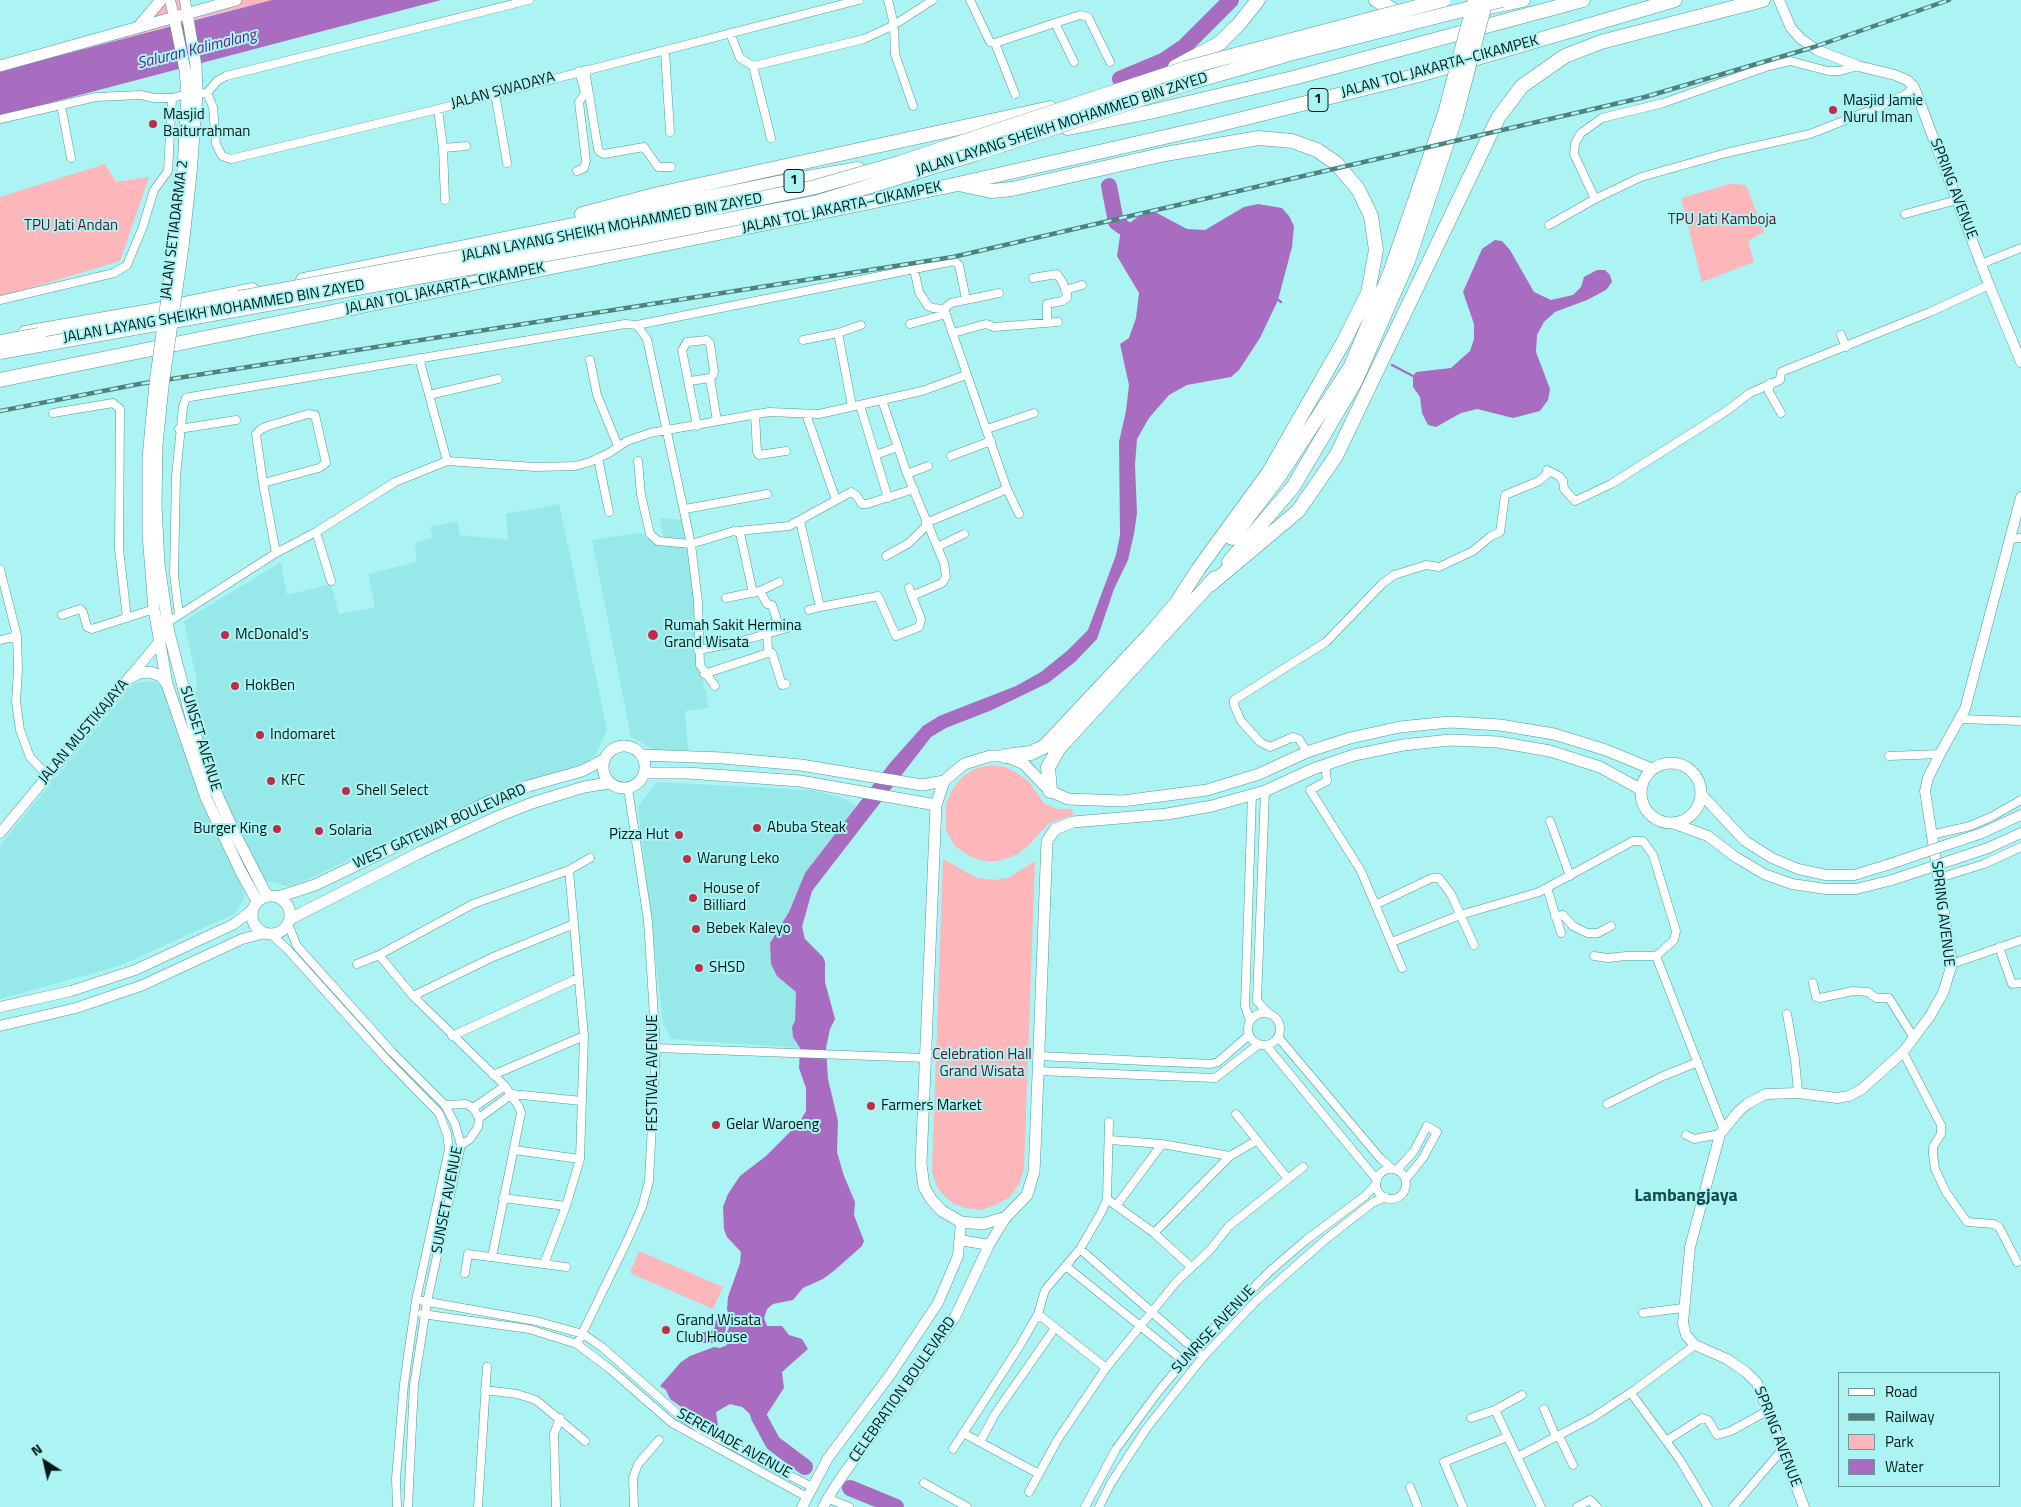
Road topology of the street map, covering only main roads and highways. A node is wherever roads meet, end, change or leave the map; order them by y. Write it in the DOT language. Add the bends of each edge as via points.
graph roads {
  1 [pos="161,0"];
  2 [pos="236,0"];
  3 [pos="1258,0"];
  4 [pos="1376,0"];
  5 [pos="1443,0"];
  6 [pos="1475,0"];
  7 [pos="1486,0"];
  8 [pos="1502,0"];
  9 [pos="1523,0"];
  10 [pos="1583,0"];
  11 [pos="1675,0"];
  12 [pos="1763,0"];
  13 [pos="187,16"];
  14 [pos="174,20"];
  15 [pos="139,26"];
  16 [pos="0,66"];
  17 [pos="191,68"];
  18 [pos="1450,114"];
  19 [pos="958,184"];
  20 [pos="458,248"];
  21 [pos="0,338"];
  22 [pos="0,342"];
  23 [pos="0,352"];
  24 [pos="0,380"];
  25 [pos="159,384"];
  26 [pos="1210,585"];
  27 [pos="1179,599"];
  28 [pos="163,632"];
  29 [pos="129,678"];
  30 [pos="167,684"];
  31 [pos="641,755"];
  32 [pos="1005,756"];
  33 [pos="604,760"];
  34 [pos="801,765"];
  35 [pos="1652,769"];
  36 [pos="644,773"];
  37 [pos="800,781"];
  38 [pos="944,781"];
  39 [pos="609,783"];
  40 [pos="1640,789"];
  41 [pos="1050,791"];
  42 [pos="936,804"];
  43 [pos="414,838"];
  44 [pos="421,852"];
  45 [pos="264,901"];
  46 [pos="289,922"];
  1 -- 15 [label="main road"];
  2 -- 13 [label="main road"];
  3 -- 20 [label="highway" via="1220,43 1156,76 1109,93 658,194"];
  4 -- 9 [label="highway" via="1395,11 1422,18 1439,18"];
  5 -- 22 [label="highway, JALAN LAYANG SHEIKH MOHAMMED BIN ZAYED / 1, bridge" via="1186,68 899,163 814,186 624,227"];
  6 -- 18 [label="highway, bridge"];
  7 -- 18 [label="highway, bridge"];
  8 -- 23 [label="highway, JALAN LAYANG SHEIKH MOHAMMED BIN ZAYED / 1, bridge" via="1192,82 818,202 636,238"];
  10 -- 20 [label="highway, JALAN TOL JAKARTA–CIKAMPEK / 1" via="1293,78 1150,112"];
  11 -- 19 [label="highway, JALAN TOL JAKARTA–CIKAMPEK / 1" via="1419,75"];
  12 -- 26 [label="highway" via="1601,42 1565,56 1522,86 1498,118 1336,456 1298,511"];
  13 -- 14 [label="main road"];
  13 -- 17 [label="main road, JALAN SETIADARMA 2"];
  14 -- 15 [label="main road"];
  14 -- 17 [label="main road, JALAN SETIADARMA 2"];
  15 -- 16 [label="main road"];
  17 -- 25 [label="main road, JALAN SETIADARMA 2, bridge" via="197,93 191,174"];
  18 -- 26 [label="highway" via="1408,261 1355,382 1293,487"];
  18 -- 27 [label="highway" via="1351,366 1278,478 1211,565"];
  19 -- 24 [label="highway, JALAN TOL JAKARTA–CIKAMPEK / 1"];
  19 -- 27 [label="highway" via="991,191 1012,189 1166,154 1260,138 1292,141 1317,150 1336,163 1358,189 1371,216 1376,250 1368,293 1269,472"];
  20 -- 21 [label="highway, JALAN TOL JAKARTA–CIKAMPEK / 1"];
  25 -- 28 [label="main road, JALAN SETIADARMA 2" via="156,505"];
  25 -- 28 [label="main road, JALAN SETIADARMA 2" via="148,458 148,534 154,609"];
  26 -- 41 [label="highway" via="1059,748 1048,767"];
  27 -- 32 [label="highway" via="1045,746 1031,753"];
  28 -- 30 [label="main road, SUNSET AVENUE"];
  28 -- 45 [label="main road, SUNSET AVENUE" via="210,779"];
  29 -- 30 [label="main road" via="150,672 161,676"];
  30 -- 45 [label="main road, SUNSET AVENUE" via="206,798 240,870"];
  31 -- 33 [label="main road" via="632,747 619,746"];
  31 -- 34 [label="main road"];
  31 -- 36 [label="main road"];
  32 -- 38 [label="main road" via="990,756 964,764"];
  32 -- 41 [label="main road" via="1024,764"];
  33 -- 39 [label="main road" via="603,772"];
  33 -- 43 [label="main road, WEST GATEWAY BOULEVARD" via="582,771 492,800"];
  34 -- 37 [label="main road"];
  34 -- 38 [label="main road" via="922,784"];
  35 -- 40 [label="main road"];
  35 -- 40 [label="main road" via="1665,763 1679,763 1691,770 1700,781 1702,795 1698,809 1688,819 1675,824 1661,823 1649,815 1642,803"];
  35 -- 41 [label="main road" via="1554,734 1500,725 1450,722 1400,727 1350,738 1307,752 1259,774 1207,790 1122,801 1068,799"];
  36 -- 37 [label="main road"];
  36 -- 39 [label="main road" via="628,788"];
  37 -- 42 [label="main road"];
  38 -- 42 [label="main road"];
  39 -- 44 [label="main road, WEST GATEWAY BOULEVARD" via="532,803"];
  40 -- 42 [label="main road" via="1600,766 1550,751 1498,742 1450,740 1354,755 1265,791 1212,806 1168,814 1073,822 1055,829 1047,841 1034,1172 1027,1194 1006,1217 982,1224 962,1222 942,1211 931,1199 921,1164"];
  43 -- 44 [label="main road"];
  43 -- 45 [label="main road, WEST GATEWAY BOULEVARD" via="315,885"];
  44 -- 46 [label="main road, WEST GATEWAY BOULEVARD"];
  45 -- 46 [label="main road" via="287,904"];
  45 -- 46 [label="main road" via="252,921 255,926 268,934 280,931"];
}
